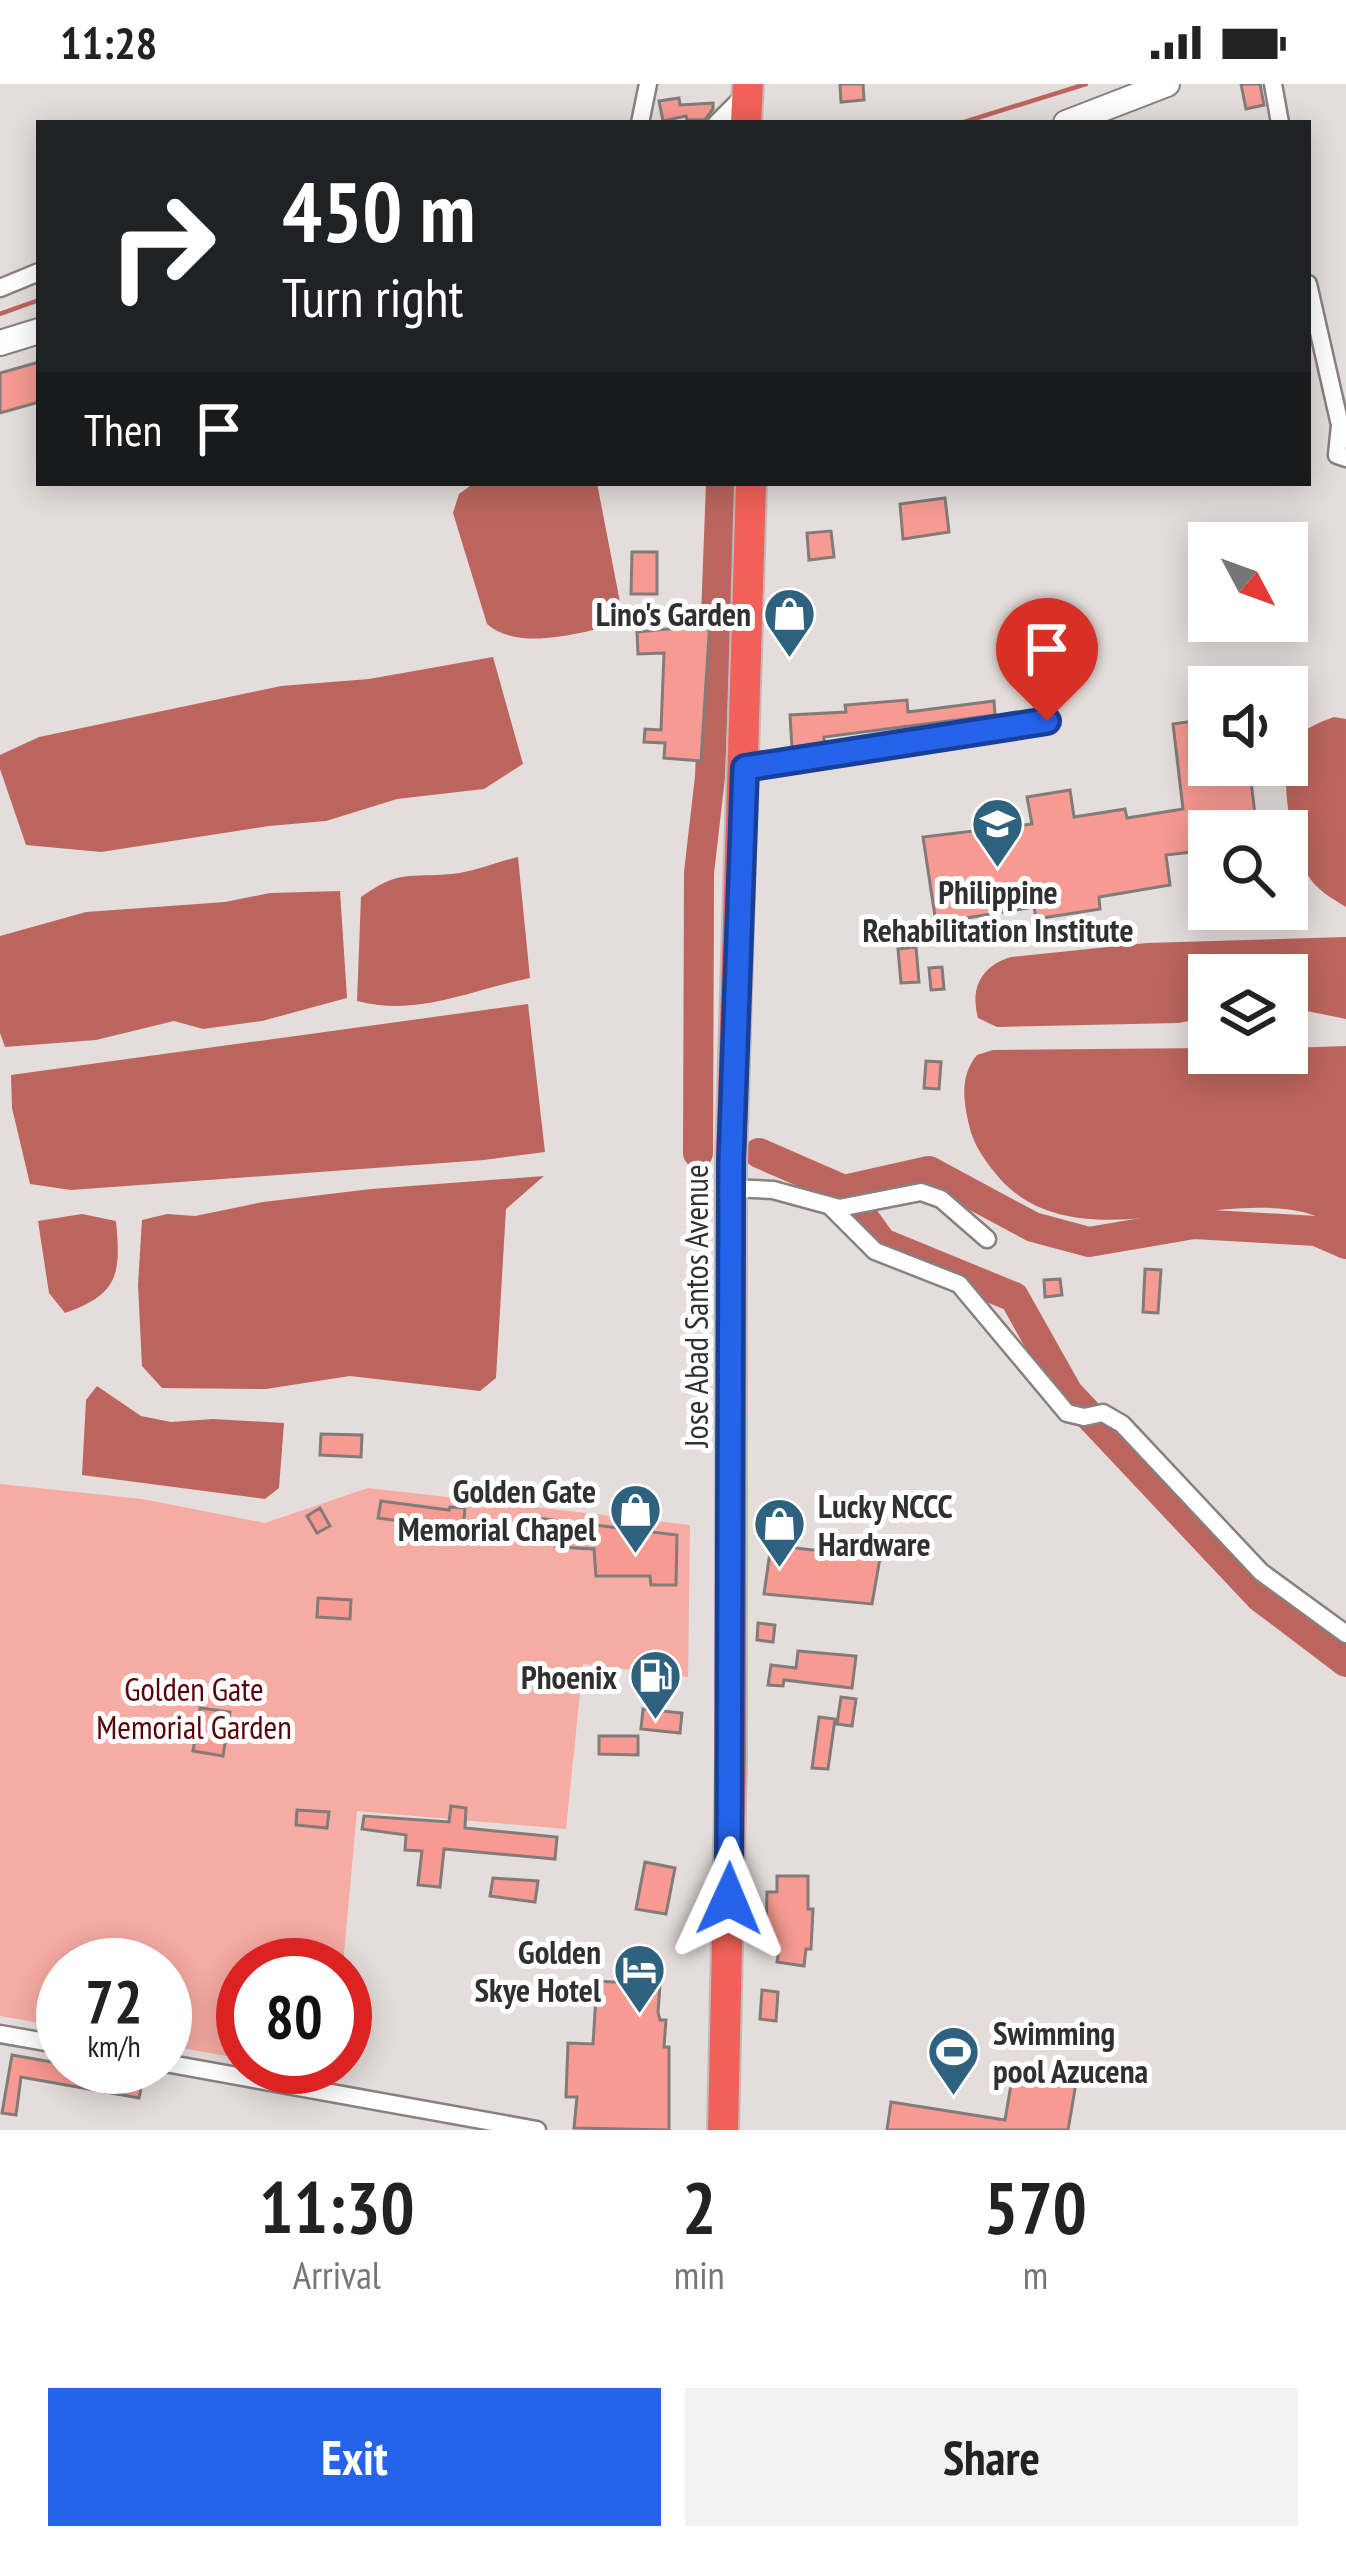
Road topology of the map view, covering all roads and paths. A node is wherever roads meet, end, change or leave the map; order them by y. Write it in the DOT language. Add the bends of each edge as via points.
graph roads {
  1 [pos="648,84"];
  2 [pos="1167,84"];
  3 [pos="1273,84"];
  4 [pos="755,103"];
  5 [pos="641,120"];
  6 [pos="723,120"];
  7 [pos="1067,120"];
  8 [pos="1279,120"];
  9 [pos="36,273"];
  10 [pos="0,288"];
  11 [pos="1311,297"];
  12 [pos="36,332"];
  13 [pos="0,344"];
  14 [pos="1346,458"];
  15 [pos="751,486"];
  16 [pos="1047,721"];
  17 [pos="745,768"];
  18 [pos="731,1188"];
  19 [pos="834,1207"];
  20 [pos="987,1239"];
  21 [pos="1346,1634"];
  22 [pos="0,2034"];
  23 [pos="36,2040"];
  24 [pos="192,2068"];
  25 [pos="536,2130"];
  26 [pos="724,2130"];
  1 -- 5 [label="street"];
  2 -- 7 [label="street"];
  3 -- 8 [label="street"];
  4 -- 6 [label="street"];
  9 -- 10 [label="street"];
  11 -- 14 [label="street" via="1340,425 1337,454"];
  12 -- 13 [label="street"];
  15 -- 17 [label="highway, Jose Abad Santos Avenue"];
  16 -- 17 [label="street"];
  17 -- 18 [label="highway, Jose Abad Santos Avenue"];
  18 -- 19 [label="street"];
  18 -- 26 [label="highway, Jose Abad Santos Avenue"];
  19 -- 20 [label="street" via="930,1194"];
  19 -- 21 [label="street" via="875,1251 959,1284 1067,1413 1121,1424 1261,1572"];
  22 -- 23 [label="street"];
  24 -- 25 [label="street"];
}
